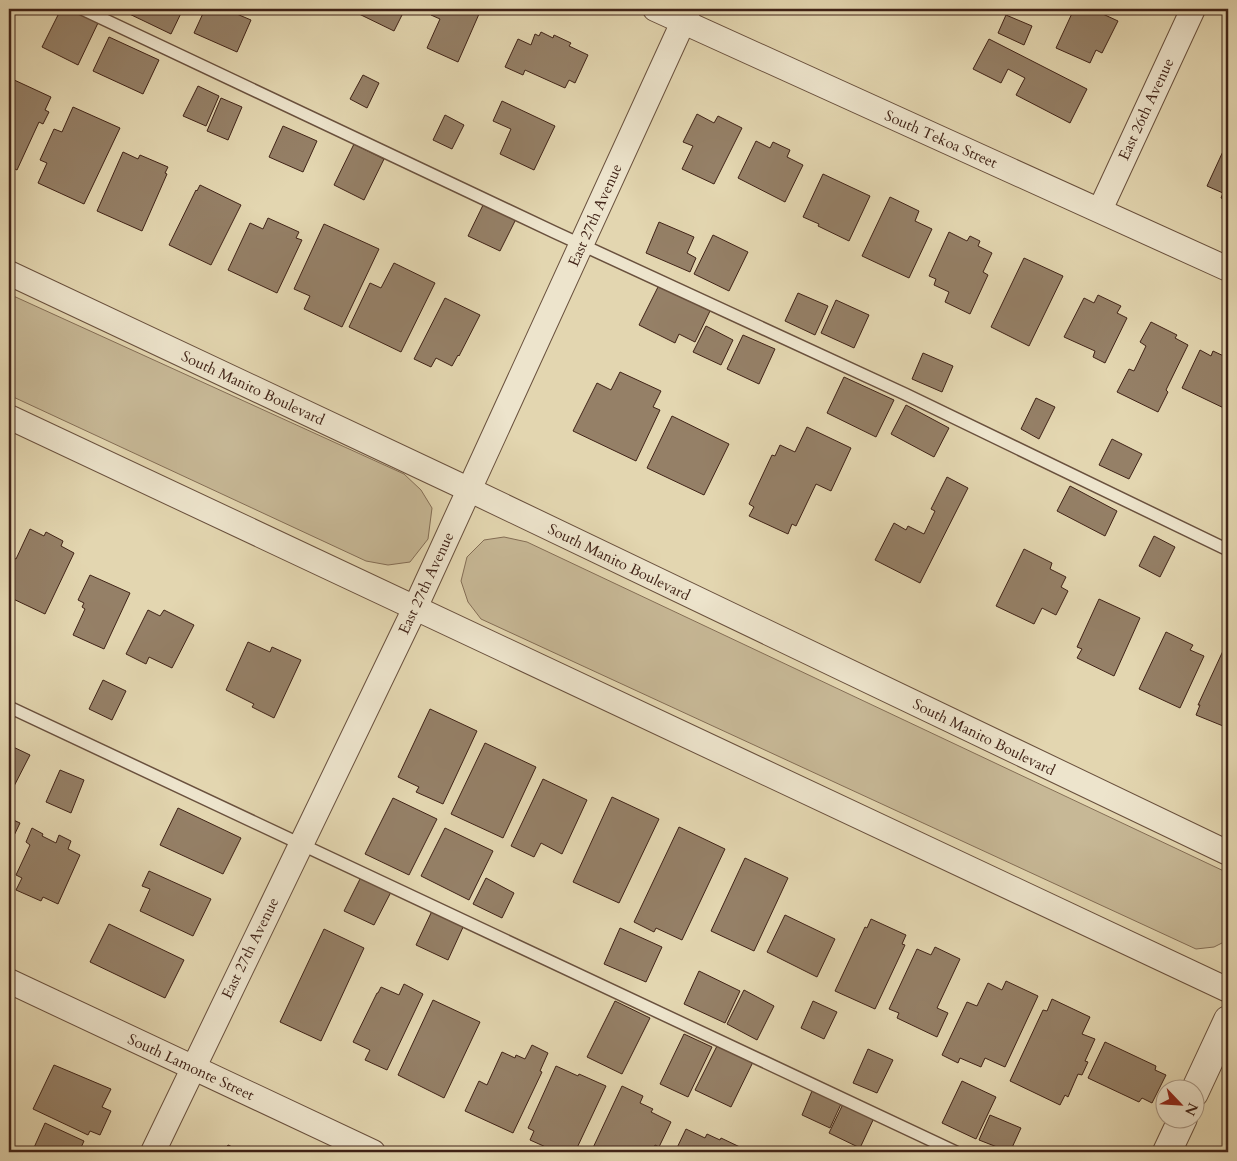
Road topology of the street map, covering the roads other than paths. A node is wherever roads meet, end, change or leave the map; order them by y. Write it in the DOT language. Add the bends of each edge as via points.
graph roads {
  1 [pos="82,9"];
  2 [pos="655,9"];
  3 [pos="1192,9"];
  4 [pos="686,15"];
  5 [pos="1100,210"];
  6 [pos="582,244"];
  7 [pos="1228,269"];
  8 [pos="9,273"];
  9 [pos="9,417"];
  10 [pos="470,490"];
  11 [pos="1228,550"];
  12 [pos="415,608"];
  13 [pos="9,707"];
  14 [pos="301,844"];
  15 [pos="1228,853"];
  16 [pos="9,981"];
  17 [pos="1228,990"];
  18 [pos="1228,1020"];
  19 [pos="192,1068"];
  20 [pos="1201,1078"];
  21 [pos="1178,1128"];
  22 [pos="153,1152"];
  23 [pos="373,1152"];
  24 [pos="956,1152"];
  25 [pos="1167,1152"];
  1 -- 6 [label="lane"];
  2 -- 4 [label="street, South Tekoa Street"];
  3 -- 5 [label="street, East 26th Avenue"];
  4 -- 5 [label="street, South Tekoa Street"];
  4 -- 6 [label="street, East 27th Avenue"];
  5 -- 7 [label="street, South Tekoa Street"];
  6 -- 10 [label="street, East 27th Avenue"];
  6 -- 11 [label="lane" via="905,394"];
  8 -- 10 [label="street, South Manito Boulevard"];
  9 -- 12 [label="street"];
  10 -- 12 [label="street, East 27th Avenue"];
  10 -- 15 [label="street, South Manito Boulevard"];
  12 -- 14 [label="street, East 27th Avenue"];
  12 -- 17 [label="street"];
  13 -- 14 [label="lane"];
  14 -- 19 [label="street, East 27th Avenue"];
  14 -- 24 [label="lane"];
  16 -- 19 [label="street, South Lamonte Street"];
  18 -- 20 [label="street"];
  19 -- 22 [label="street, East 27th Avenue"];
  19 -- 23 [label="street, South Lamonte Street"];
  21 -- 25 [label="street"];
}
